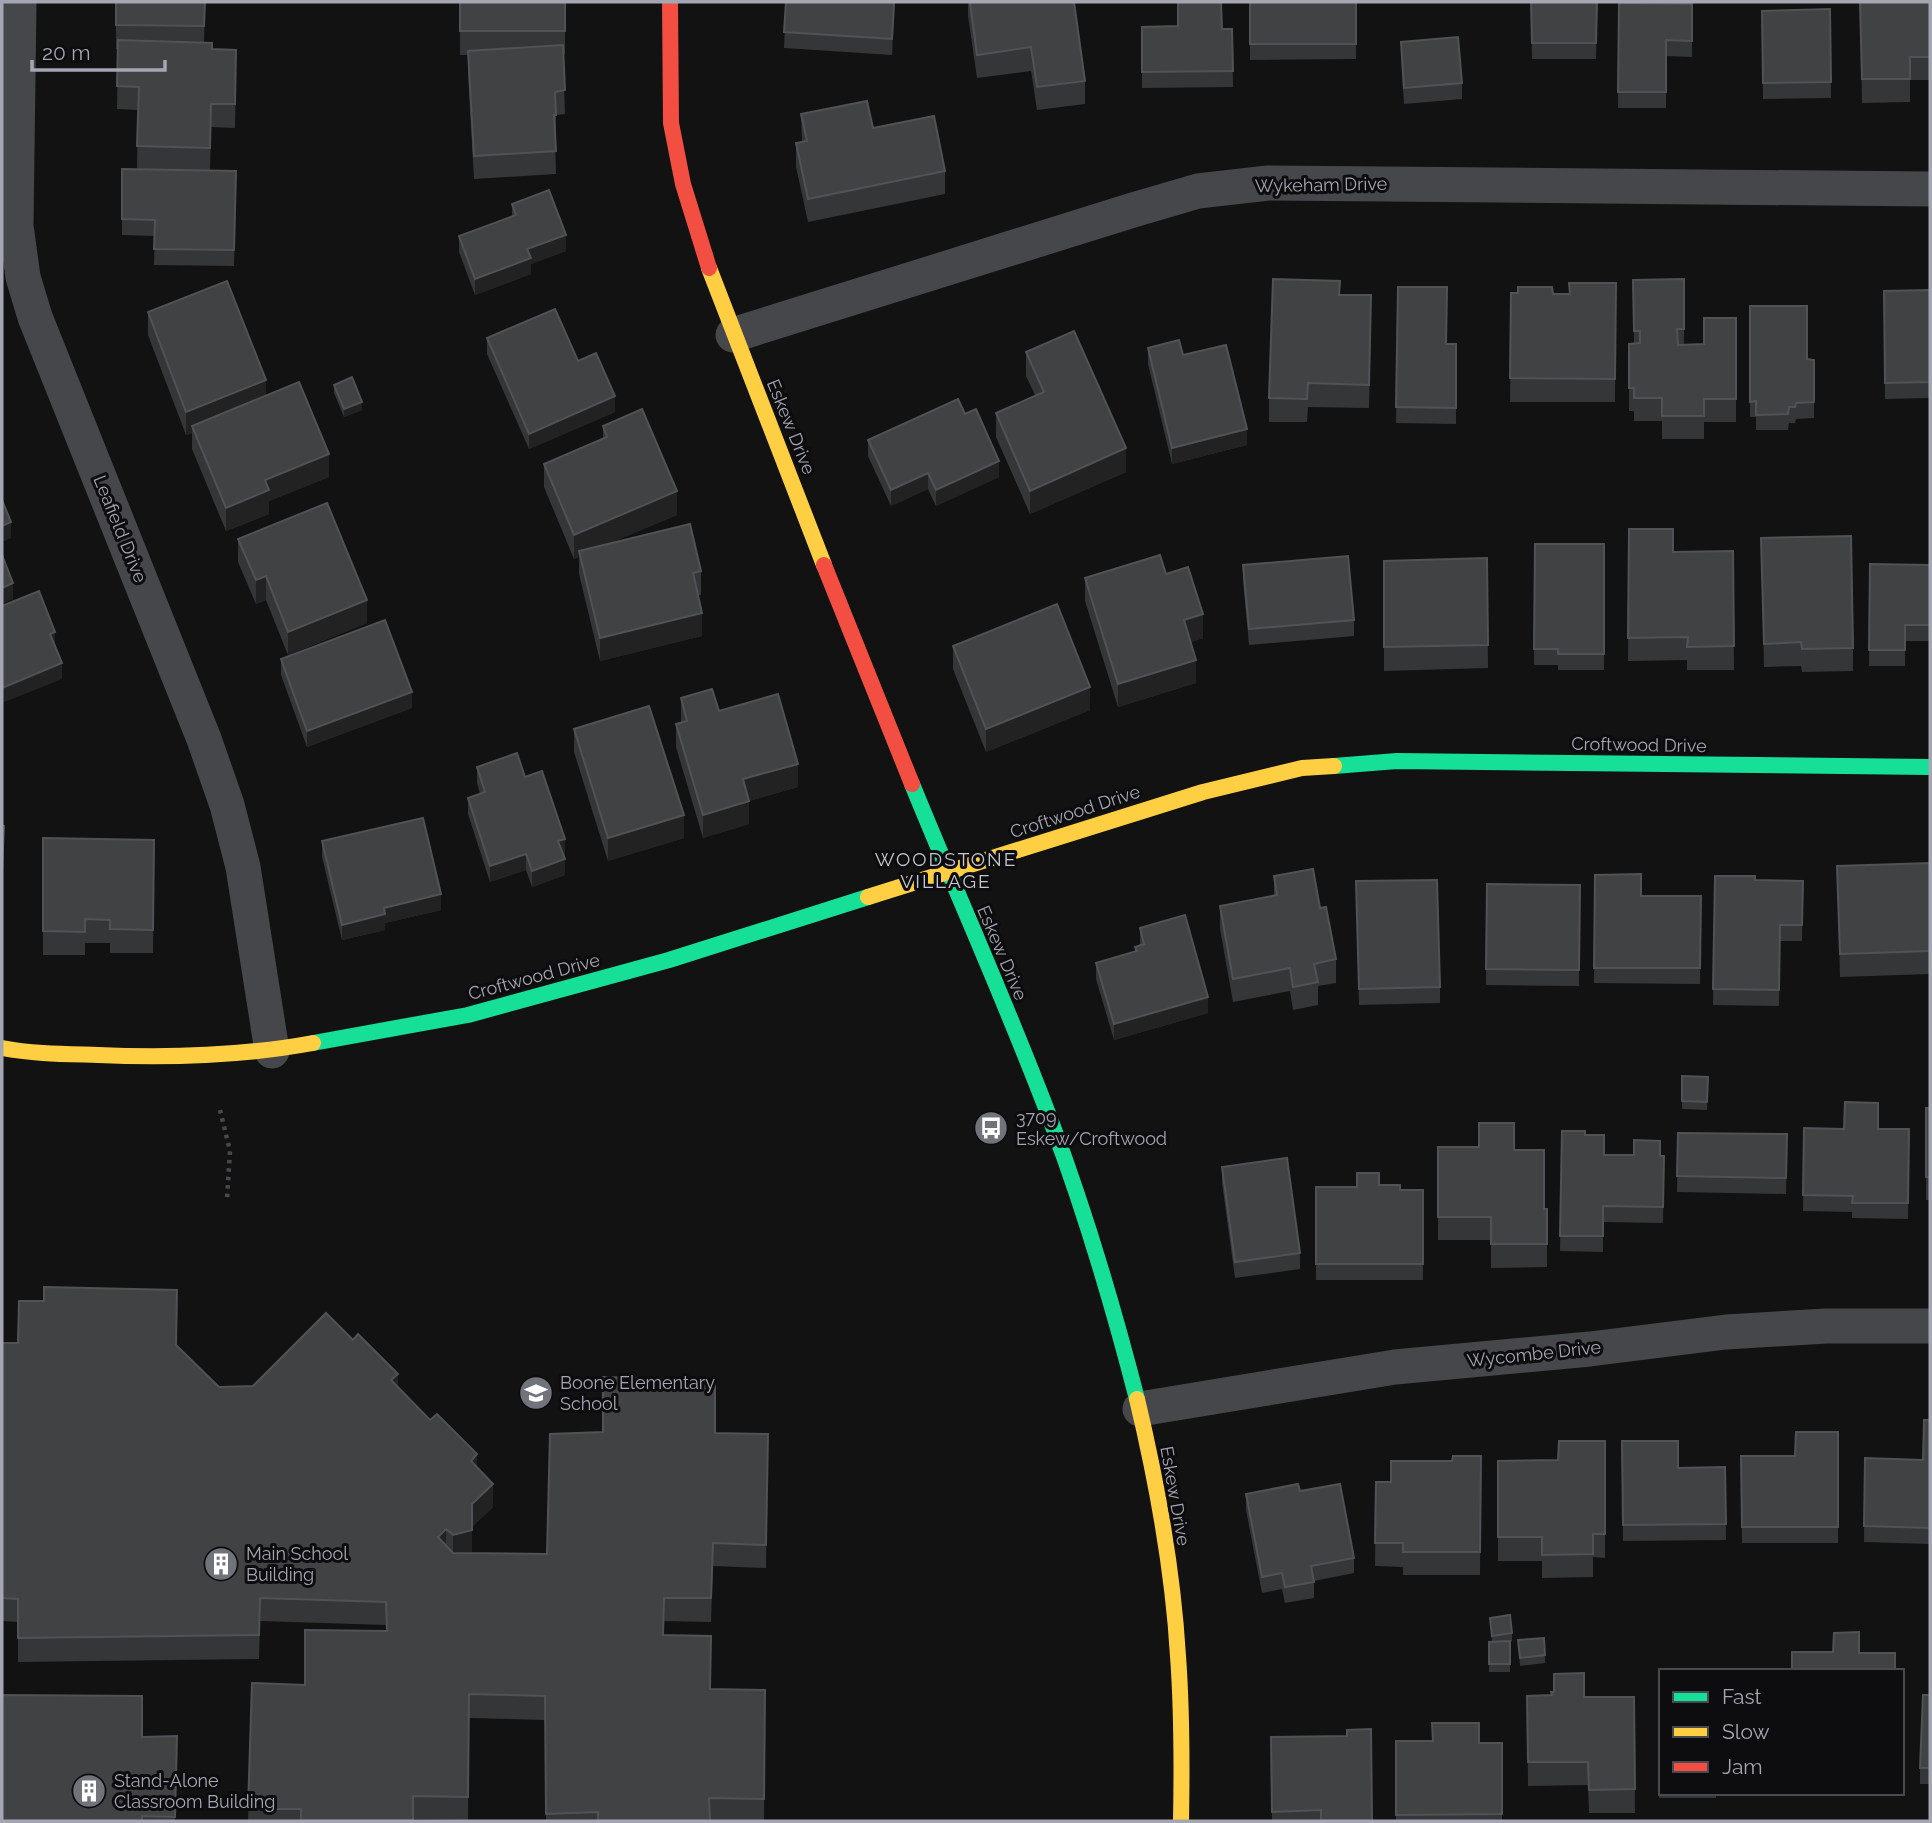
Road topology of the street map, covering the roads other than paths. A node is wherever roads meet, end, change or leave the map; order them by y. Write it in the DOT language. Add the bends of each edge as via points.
graph roads {
  1 [pos="19,2"];
  2 [pos="670,2"];
  3 [pos="1930,189"];
  4 [pos="733,335"];
  5 [pos="1930,767"];
  6 [pos="948,873"];
  7 [pos="2,1048"];
  8 [pos="272,1051"];
  9 [pos="1930,1326"];
  10 [pos="1140,1409"];
  11 [pos="1181,1821"];
  1 -- 8 [label="street, Leafield Drive" via="16,226 23,277 228,805 243,867"];
  2 -- 4 [label="street, Eskew Drive" via="671,123 701,247"];
  3 -- 4 [label="street, Wykeham Drive" via="1282,183 1198,191"];
  4 -- 6 [label="street, Eskew Drive"];
  5 -- 6 [label="street, Croftwood Drive" via="1397,761 1302,768 1203,792"];
  6 -- 8 [label="street, Croftwood Drive" via="669,960 468,1015"];
  6 -- 10 [label="street, Eskew Drive" via="1064,1156 1094,1241"];
  7 -- 8 [label="street, Croftwood Drive" via="143,1057"];
  9 -- 10 [label="street, Wycombe Drive" via="1726,1332 1395,1367"];
  10 -- 11 [label="street, Eskew Drive" via="1165,1542 1181,1681"];
}
